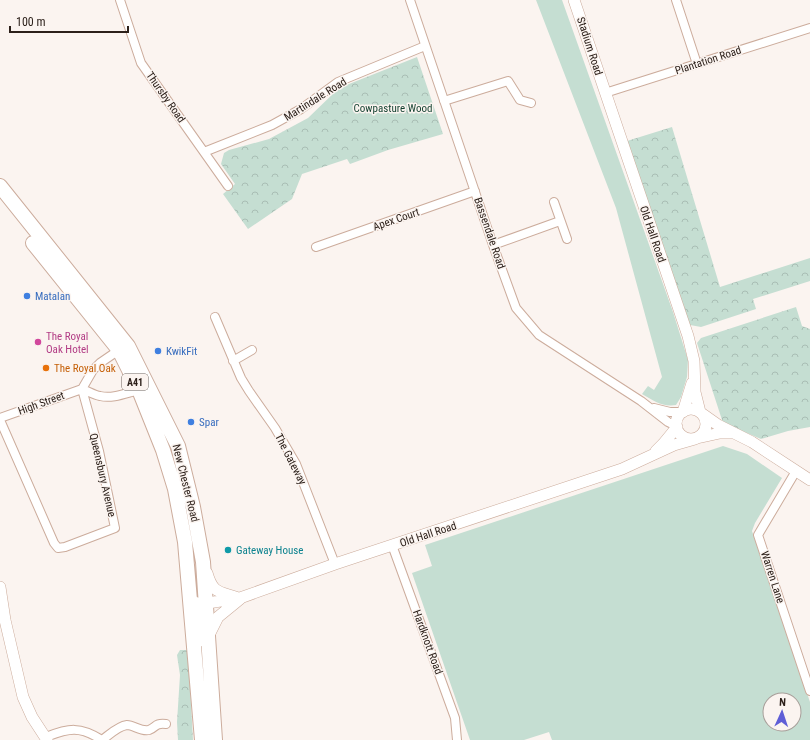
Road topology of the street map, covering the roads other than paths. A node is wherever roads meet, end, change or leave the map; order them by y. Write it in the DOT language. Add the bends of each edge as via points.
graph roads {
  1 [pos="120,0"];
  2 [pos="410,0"];
  3 [pos="574,0"];
  4 [pos="676,0"];
  5 [pos="810,28"];
  6 [pos="425,46"];
  7 [pos="697,64"];
  8 [pos="605,93"];
  9 [pos="444,101"];
  10 [pos="531,103"];
  11 [pos="204,152"];
  12 [pos="0,186"];
  13 [pos="228,186"];
  14 [pos="475,191"];
  15 [pos="0,202"];
  16 [pos="554,202"];
  17 [pos="560,221"];
  18 [pos="567,239"];
  19 [pos="493,246"];
  20 [pos="316,247"];
  21 [pos="215,318"];
  22 [pos="119,350"];
  23 [pos="252,350"];
  24 [pos="233,361"];
  25 [pos="694,376"];
  26 [pos="82,389"];
  27 [pos="139,390"];
  28 [pos="650,407"];
  29 [pos="683,412"];
  30 [pos="700,413"];
  31 [pos="0,419"];
  32 [pos="676,426"];
  33 [pos="736,434"];
  34 [pos="696,438"];
  35 [pos="648,457"];
  36 [pos="796,471"];
  37 [pos="810,480"];
  38 [pos="392,545"];
  39 [pos="203,562"];
  40 [pos="335,564"];
  41 [pos="0,587"];
  42 [pos="240,598"];
  43 [pos="190,599"];
  44 [pos="206,604"];
  45 [pos="3,621"];
  46 [pos="208,636"];
  47 [pos="810,690"];
  48 [pos="154,715"];
  49 [pos="47,739"];
  50 [pos="102,740"];
  51 [pos="204,740"];
  52 [pos="215,740"];
  53 [pos="457,740"];
  1 -- 11 [label="street, Thursby Road" via="141,63"];
  2 -- 6 [label="street, Bassendale Road"];
  3 -- 8 [label="street, Stadium Road"];
  4 -- 7 [label="street"];
  5 -- 7 [label="street, Plantation Road"];
  6 -- 9 [label="street, Bassendale Road"];
  6 -- 11 [label="street, Martindale Road" via="338,82 301,109 272,125"];
  7 -- 8 [label="street, Plantation Road"];
  8 -- 25 [label="street, Old Hall Road" via="688,336 694,361"];
  9 -- 10 [label="street" via="508,81 520,100"];
  9 -- 14 [label="street, Bassendale Road"];
  11 -- 13 [label="street, Thursby Road"];
  12 -- 39 [label="highway, New Chester Road / A41" via="128,346 178,446"];
  14 -- 19 [label="street, Bassendale Road"];
  14 -- 20 [label="street, Apex Court"];
  15 -- 22 [label="highway, New Chester Road / A41"];
  16 -- 17 [label="street"];
  17 -- 18 [label="street"];
  17 -- 19 [label="street"];
  19 -- 28 [label="street, Bassendale Road" via="516,308 539,335"];
  21 -- 24 [label="street, The Gateway"];
  22 -- 26 [label="street" via="100,362"];
  22 -- 27 [label="highway, New Chester Road / A41"];
  23 -- 24 [label="street"];
  24 -- 40 [label="street, The Gateway" via="249,391 296,464"];
  25 -- 29 [label="street, Old Hall Road"];
  25 -- 30 [label="street, Old Hall Road"];
  26 -- 27 [label="street" via="108,397"];
  26 -- 31 [label="street, High Street"];
  26 -- 31 [label="street, Queensbury Avenue" via="99,451 115,528 65,547 58,548 54,543"];
  27 -- 43 [label="highway, New Chester Road / A41" via="163,450 175,489 185,542"];
  28 -- 29 [label="street, Bassendale Road"];
  28 -- 32 [label="street, Bassendale Road"];
  29 -- 30 [label="street" via="692,409"];
  29 -- 32 [label="street"];
  30 -- 33 [label="street"];
  30 -- 34 [label="street" via="706,427 701,436"];
  32 -- 34 [label="street" via="681,435 690,439"];
  32 -- 35 [label="street, Old Hall Road" via="663,444"];
  33 -- 34 [label="street, Old Hall Road" via="720,433"];
  33 -- 36 [label="street"];
  34 -- 35 [label="street, Old Hall Road"];
  35 -- 38 [label="street, Old Hall Road" via="622,469"];
  36 -- 37 [label="street"];
  36 -- 47 [label="street, Warren Lane" via="758,534"];
  38 -- 40 [label="street, Old Hall Road"];
  38 -- 53 [label="street, Hardknott Road" via="455,718"];
  39 -- 42 [label="street" via="214,590"];
  39 -- 44 [label="highway, New Chester Road / A41"];
  40 -- 42 [label="street, Old Hall Road"];
  41 -- 45 [label="street"];
  42 -- 44 [label="street, Old Hall Road"];
  42 -- 46 [label="street" via="218,617"];
  43 -- 44 [label="street"];
  43 -- 51 [label="highway, New Chester Road / A41"];
  44 -- 46 [label="highway, New Chester Road / A41"];
  44 -- 51 [label="street" via="201,609 199,617"];
  45 -- 49 [label="street" via="23,696 32,717"];
  46 -- 52 [label="highway, New Chester Road / A41"];
  48 -- 50 [label="street" via="162,724 149,730 126,725"];
  49 -- 50 [label="street" via="60,731 75,729"];
}
